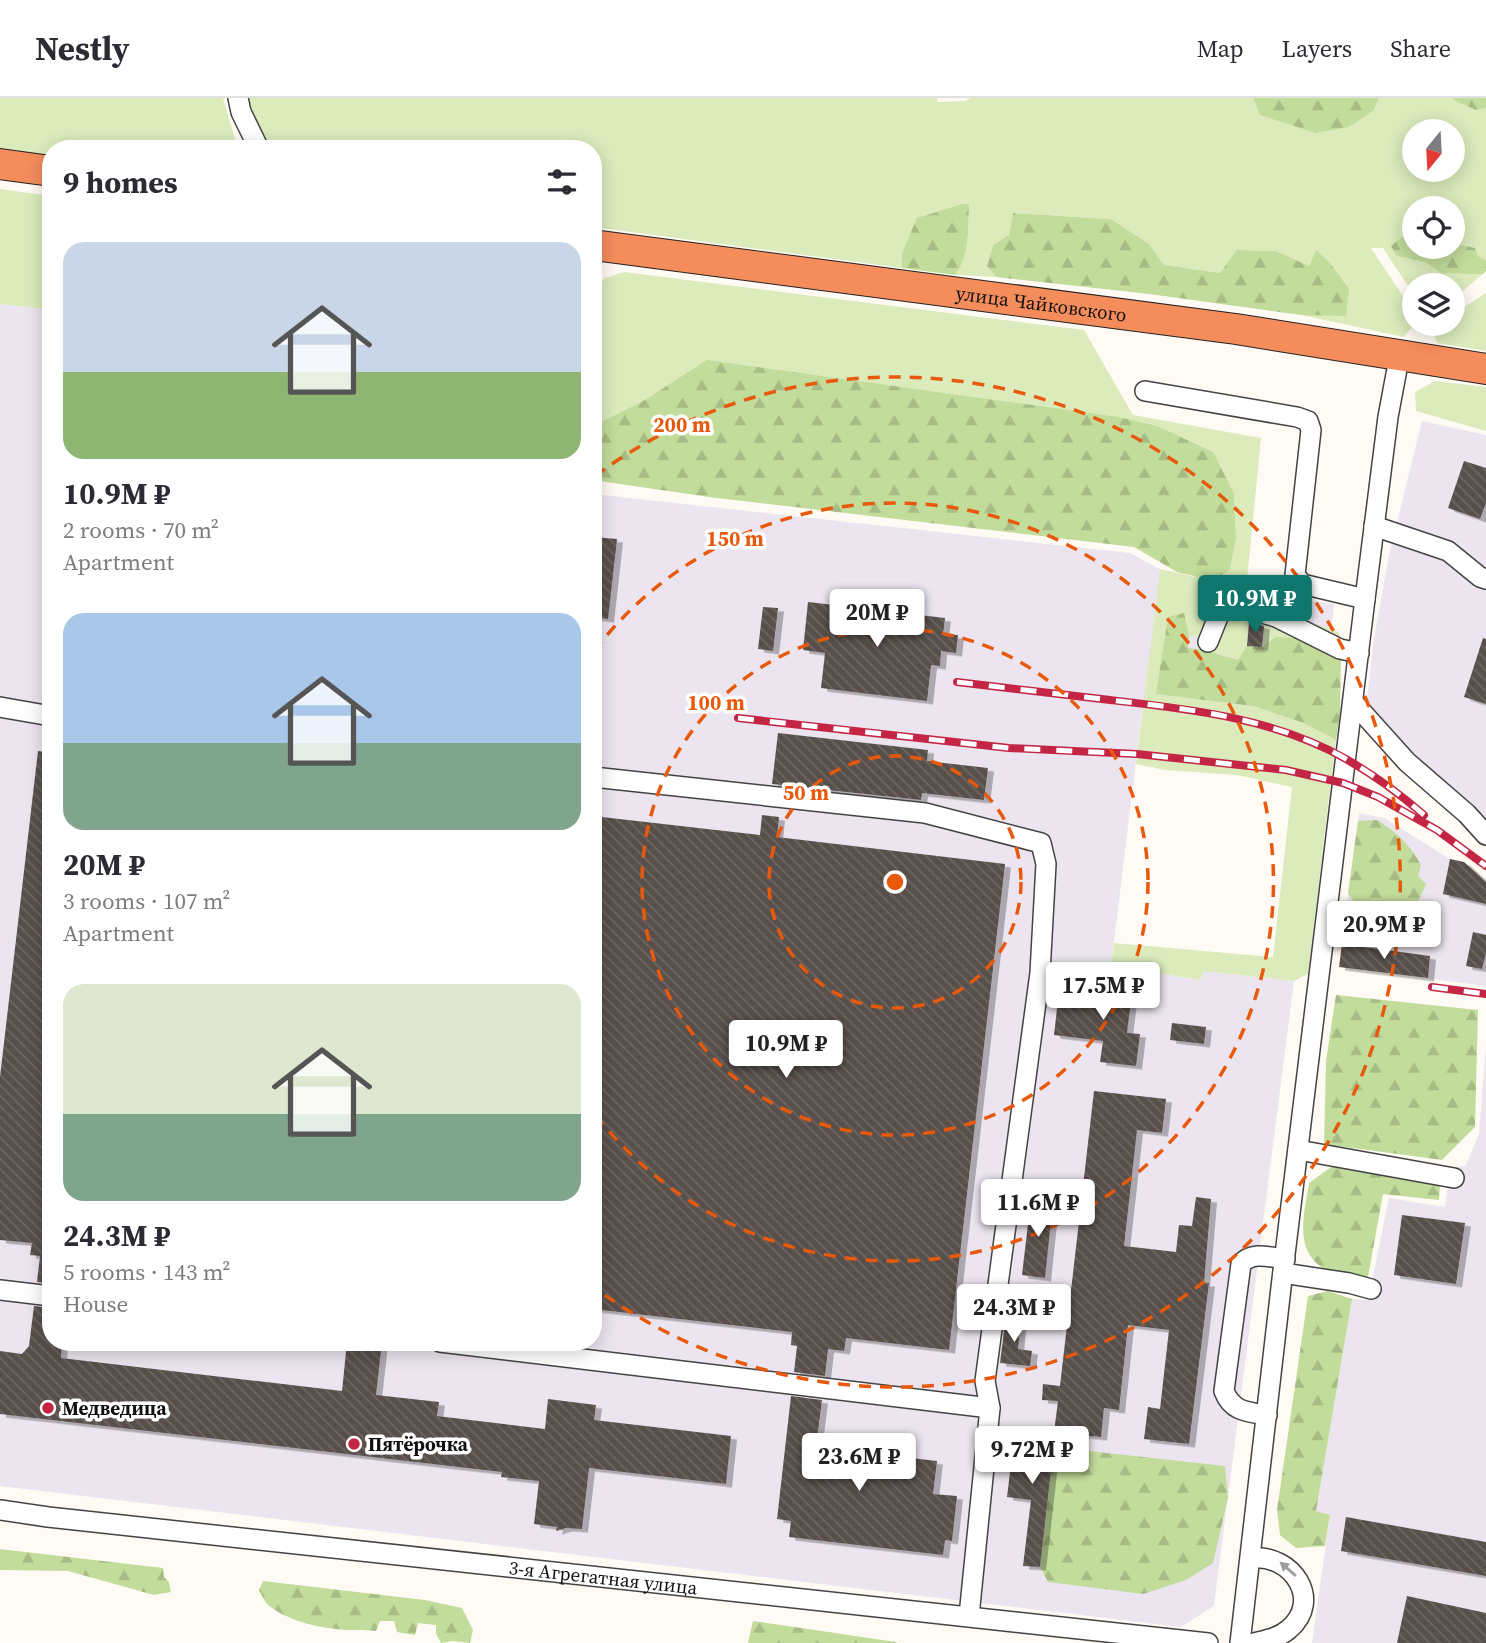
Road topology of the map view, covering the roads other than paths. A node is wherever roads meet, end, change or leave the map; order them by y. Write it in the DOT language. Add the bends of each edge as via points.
graph roads {
  1 [pos="238,98"];
  2 [pos="255,140"];
  3 [pos="0,164"];
  4 [pos="42,170"];
  5 [pos="602,246"];
  6 [pos="1400,353"];
  7 [pos="1486,369"];
  8 [pos="1145,391"];
  9 [pos="1374,526"];
  10 [pos="1486,579"];
  11 [pos="1365,599"];
  12 [pos="1208,642"];
  13 [pos="1359,653"];
  14 [pos="1353,702"];
  15 [pos="0,707"];
  16 [pos="42,714"];
  17 [pos="602,778"];
  18 [pos="1486,835"];
  19 [pos="1298,1150"];
  20 [pos="1454,1178"];
  21 [pos="1284,1266"];
  22 [pos="1371,1289"];
  23 [pos="0,1290"];
  24 [pos="42,1295"];
  25 [pos="515,1351"];
  26 [pos="990,1408"];
  27 [pos="1267,1415"];
  28 [pos="0,1510"];
  29 [pos="48,1517"];
  30 [pos="0,1520"];
  31 [pos="1252,1558"];
  32 [pos="969,1616"];
  33 [pos="1208,1643"];
  34 [pos="1240,1643"];
  35 [pos="1254,1643"];
  1 -- 2 [label="street"];
  3 -- 4 [label="highway"];
  5 -- 6 [label="highway, улица Чайковского"];
  6 -- 7 [label="highway, улица Чайковского"];
  6 -- 9 [label="street"];
  8 -- 11 [label="street" via="1308,421 1311,430 1295,575 1302,584"];
  9 -- 10 [label="street" via="1448,551"];
  9 -- 11 [label="street"];
  11 -- 13 [label="street"];
  12 -- 13 [label="street" via="1224,602 1276,617 1340,649"];
  13 -- 14 [label="street"];
  14 -- 18 [label="street" via="1407,761"];
  14 -- 19 [label="street"];
  15 -- 16 [label="street"];
  17 -- 26 [label="street" via="925,813 1041,843 1046,864 1040,973 985,1381"];
  19 -- 20 [label="street"];
  19 -- 21 [label="street"];
  21 -- 22 [label="street"];
  21 -- 27 [label="street"];
  21 -- 27 [label="street" via="1253,1255 1241,1264 1224,1391 1237,1409"];
  23 -- 24 [label="street"];
  25 -- 26 [label="street"];
  26 -- 32 [label="street"];
  27 -- 31 [label="street"];
  28 -- 29 [label="street, 3-я Агрегатная улица"];
  29 -- 30 [label="street"];
  29 -- 32 [label="street, 3-я Агрегатная улица"];
  31 -- 34 [label="street"];
  35 -- 31 [label="street, one-way" via="1291,1628 1303,1604 1302,1590 1289,1567 1277,1560"];
  32 -- 33 [label="street, 3-я Агрегатная улица"];
}
